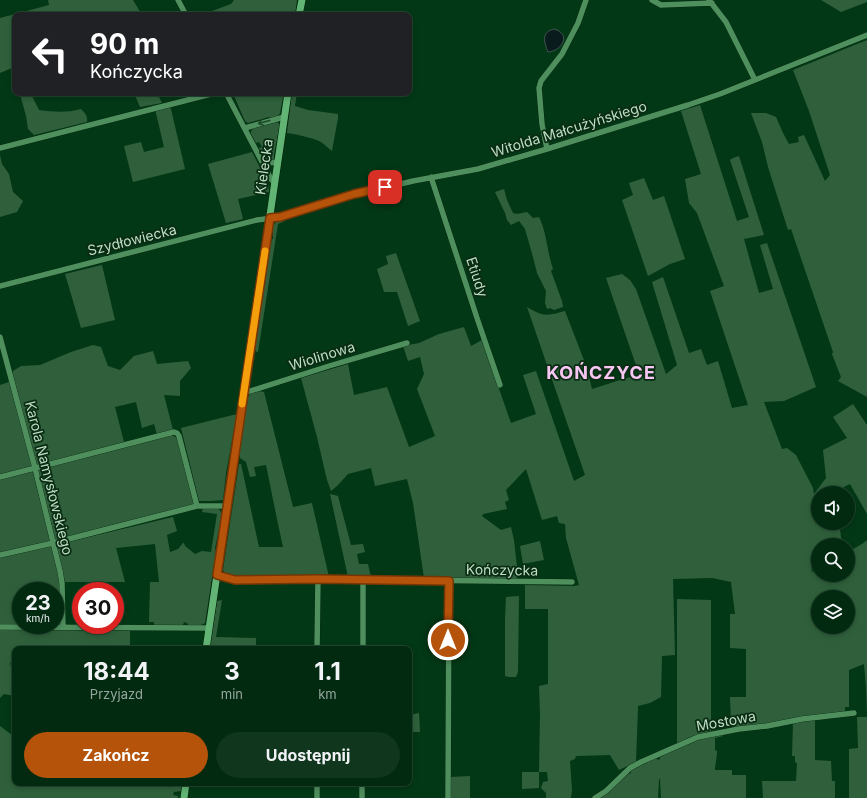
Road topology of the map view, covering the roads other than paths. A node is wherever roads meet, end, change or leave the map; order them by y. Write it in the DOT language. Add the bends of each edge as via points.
graph roads {
  1 [pos="178,0"];
  2 [pos="302,0"];
  3 [pos="586,0"];
  4 [pos="652,0"];
  5 [pos="711,1"];
  6 [pos="184,12"];
  7 [pos="300,12"];
  8 [pos="867,36"];
  9 [pos="755,80"];
  10 [pos="203,96"];
  11 [pos="228,96"];
  12 [pos="288,96"];
  13 [pos="284,117"];
  14 [pos="245,128"];
  15 [pos="0,148"];
  16 [pos="547,149"];
  17 [pos="262,161"];
  18 [pos="278,162"];
  19 [pos="432,177"];
  20 [pos="274,183"];
  21 [pos="270,218"];
  22 [pos="0,286"];
  23 [pos="0,337"];
  24 [pos="407,342"];
  25 [pos="500,385"];
  26 [pos="244,393"];
  27 [pos="35,468"];
  28 [pos="0,477"];
  29 [pos="197,506"];
  30 [pos="227,506"];
  31 [pos="53,543"];
  32 [pos="0,555"];
  33 [pos="217,575"];
  34 [pos="318,579"];
  35 [pos="363,580"];
  36 [pos="449,581"];
  37 [pos="62,582"];
  38 [pos="572,582"];
  39 [pos="0,627"];
  40 [pos="12,627"];
  41 [pos="64,627"];
  42 [pos="209,628"];
  43 [pos="206,646"];
  44 [pos="317,646"];
  45 [pos="363,646"];
  46 [pos="854,713"];
  47 [pos="186,786"];
  48 [pos="317,786"];
  49 [pos="362,786"];
  50 [pos="184,798"];
  51 [pos="317,798"];
  52 [pos="362,798"];
  53 [pos="448,798"];
  54 [pos="595,798"];
  1 -- 6 [label="street"];
  2 -- 7 [label="main road"];
  3 -- 16 [label="street" via="578,23 562,54 541,81 539,88"];
  4 -- 5 [label="street" via="660,5"];
  5 -- 9 [label="street" via="726,22"];
  8 -- 9 [label="street, Witolda Małcużyńskiego"];
  9 -- 16 [label="street, Witolda Małcużyńskiego" via="670,111"];
  10 -- 15 [label="street"];
  11 -- 14 [label="street"];
  12 -- 13 [label="main road, Kielecka"];
  13 -- 14 [label="street, one-way"];
  13 -- 18 [label="main road, Kielecka"];
  14 -- 17 [label="street"];
  16 -- 19 [label="street, Witolda Małcużyńskiego" via="478,169"];
  17 -- 18 [label="street"];
  17 -- 20 [label="street"];
  18 -- 20 [label="main road, Kielecka"];
  19 -- 21 [label="street, Witolda Małcużyńskiego" via="354,194"];
  19 -- 25 [label="street, Etiudy"];
  20 -- 21 [label="main road, Kielecka"];
  21 -- 22 [label="street, Szydłowiecka"];
  21 -- 26 [label="main road, Kielecka"];
  23 -- 27 [label="street, Karola Namysłowskiego"];
  24 -- 26 [label="street, Wiolinowa"];
  26 -- 30 [label="main road, Kielecka"];
  27 -- 28 [label="street"];
  27 -- 29 [label="street" via="174,432 179,436"];
  27 -- 31 [label="street, Karola Namysłowskiego"];
  29 -- 30 [label="street"];
  29 -- 31 [label="street"];
  30 -- 33 [label="main road, Kielecka"];
  31 -- 32 [label="street"];
  31 -- 37 [label="street, Karola Namysłowskiego"];
  33 -- 34 [label="street, Kończycka" via="235,580"];
  33 -- 42 [label="main road, Kielecka"];
  34 -- 35 [label="street, Kończycka"];
  34 -- 44 [label="street"];
  35 -- 36 [label="street, Kończycka"];
  35 -- 45 [label="street"];
  36 -- 38 [label="street, Kończycka"];
  36 -- 53 [label="street"];
  39 -- 40 [label="street"];
  41 -- 42 [label="street"];
  42 -- 43 [label="main road, Kielecka"];
  46 -- 54 [label="street, Mostowa" via="698,737 630,768"];
  47 -- 50 [label="main road"];
  48 -- 51 [label="street"];
  49 -- 52 [label="street"];
}
